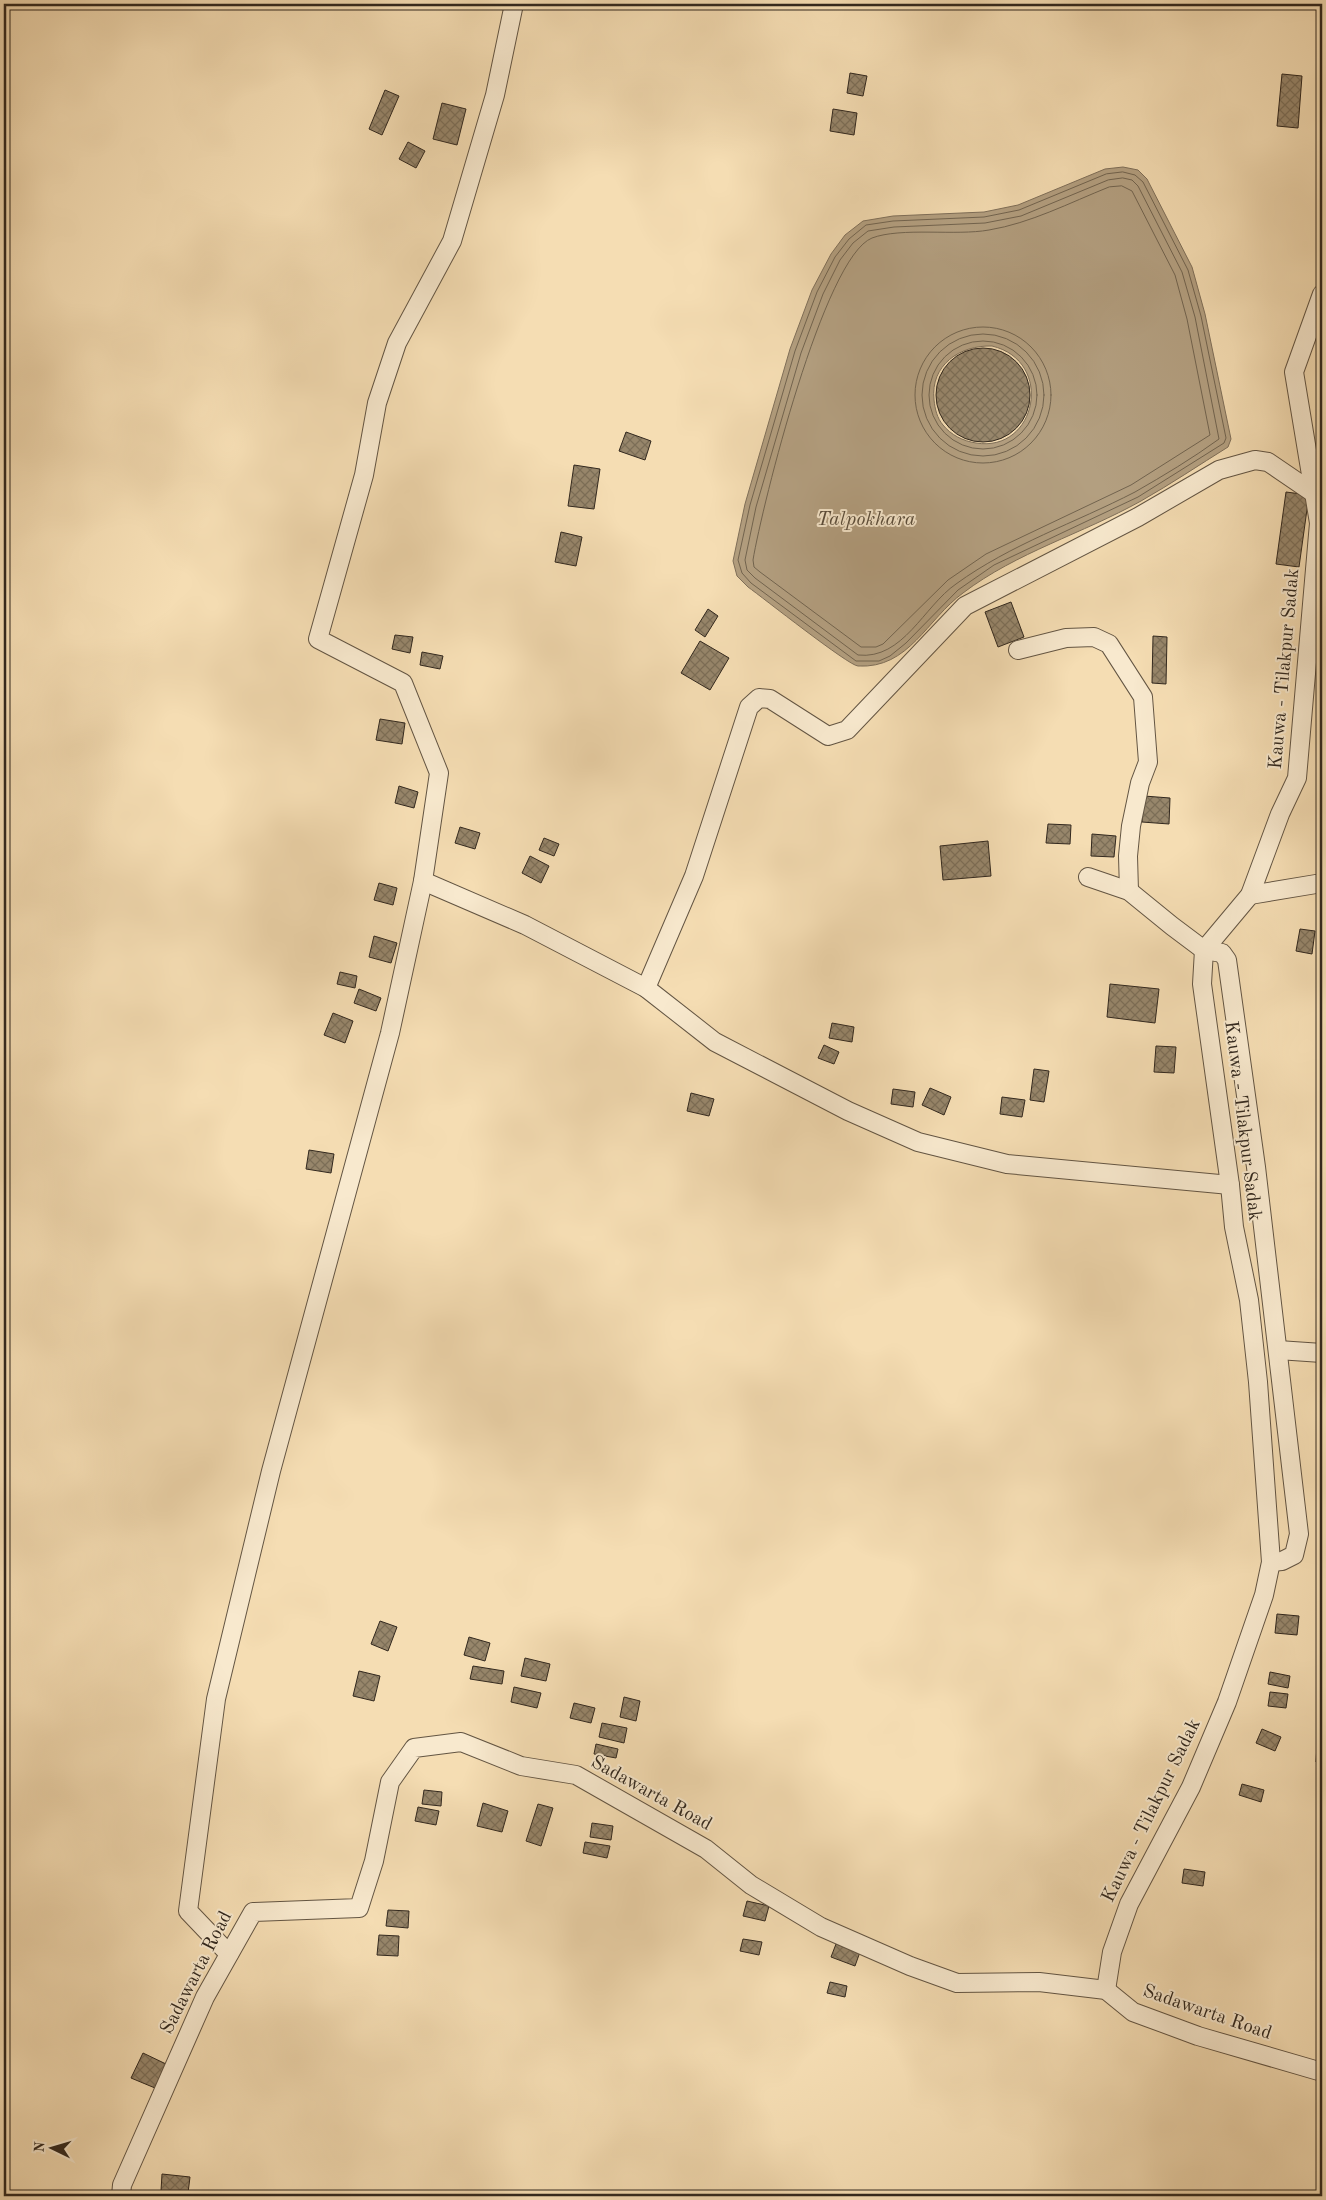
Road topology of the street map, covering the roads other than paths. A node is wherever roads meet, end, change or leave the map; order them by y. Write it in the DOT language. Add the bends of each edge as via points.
graph roads {
  1 [pos="514,4"];
  2 [pos="1322,294"];
  3 [pos="1315,494"];
  4 [pos="1018,650"];
  5 [pos="1088,877"];
  6 [pos="423,881"];
  7 [pos="1322,883"];
  8 [pos="1129,891"];
  9 [pos="1250,895"];
  10 [pos="1204,950"];
  11 [pos="646,988"];
  12 [pos="1230,1185"];
  13 [pos="1278,1350"];
  14 [pos="1322,1353"];
  15 [pos="1271,1562"];
  16 [pos="229,1954"];
  17 [pos="1106,1990"];
  18 [pos="1322,2072"];
  19 [pos="122,2196"];
  1 -- 6 [label="street" via="495,95 452,240 397,343 377,403 364,475 318,639 403,683 439,773"];
  2 -- 3 [label="street, Kauwa - Tilakpur Sadak" via="1294,372"];
  3 -- 9 [label="street, Kauwa - Tilakpur Sadak" via="1319,523 1297,778"];
  3 -- 11 [label="street" via="1268,462 1255,460 1219,470 1138,518 965,606 847,730 828,736 770,699 759,698 749,707 694,876"];
  4 -- 8 [label="street" via="1066,638 1094,637 1109,644 1143,697 1148,762 1131,826"];
  5 -- 8 [label="street"];
  6 -- 11 [label="street" via="525,926"];
  6 -- 16 [label="street" via="390,1033 271,1471 216,1699 188,1911"];
  7 -- 9 [label="street"];
  8 -- 10 [label="street"];
  9 -- 10 [label="street, Kauwa - Tilakpur Sadak"];
  10 -- 12 [label="street, Kauwa - Tilakpur Sadak" via="1202,984"];
  10 -- 13 [label="street" via="1222,953 1227,960"];
  11 -- 12 [label="street" via="715,1042 848,1111 918,1142 1007,1164"];
  12 -- 15 [label="street, Kauwa - Tilakpur Sadak" via="1234,1227 1249,1300 1258,1382"];
  13 -- 14 [label="street"];
  13 -- 15 [label="street" via="1300,1534 1294,1555"];
  15 -- 17 [label="street, Kauwa - Tilakpur Sadak" via="1264,1595 1227,1702 1191,1787 1129,1904 1112,1952"];
  16 -- 17 [label="street, Sadawarta Road" via="253,1912 359,1908 374,1862 390,1782 414,1748 461,1742 520,1766 576,1775 706,1849 751,1884 821,1927 910,1966 957,1983 1039,1982"];
  16 -- 19 [label="street, Sadawarta Road" via="205,1996 122,2185"];
  17 -- 18 [label="street, Sadawarta Road" via="1133,2012 1198,2036"];
}
